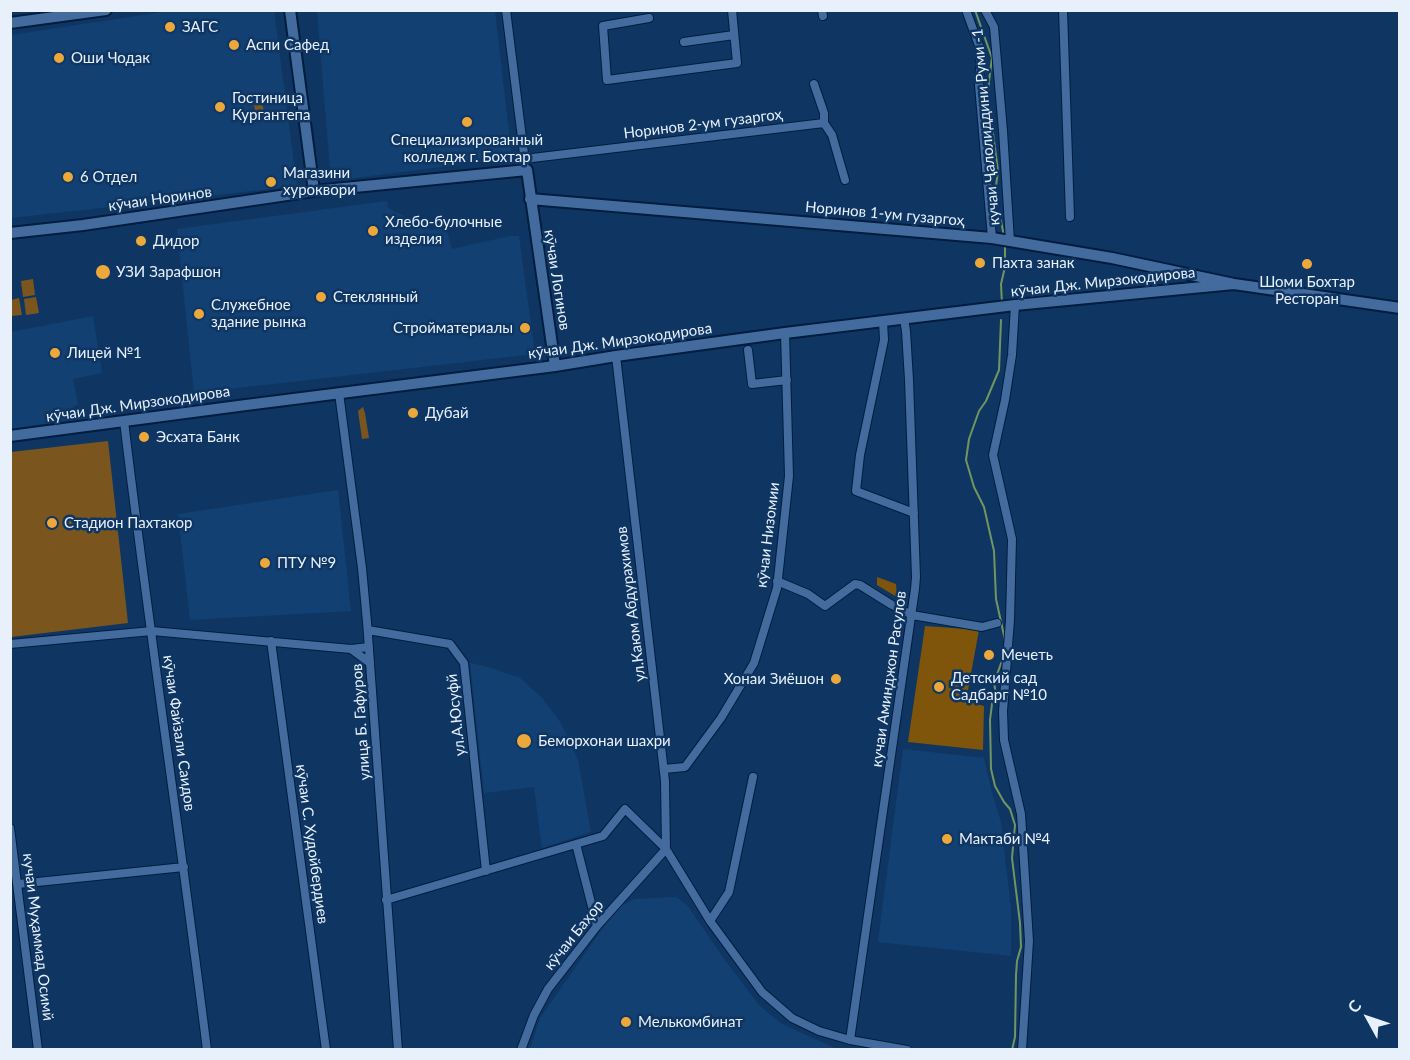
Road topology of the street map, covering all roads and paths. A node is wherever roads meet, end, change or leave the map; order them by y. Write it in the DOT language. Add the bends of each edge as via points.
graph roads {
  1 [pos="106,10"];
  2 [pos="290,10"];
  3 [pos="506,10"];
  4 [pos="732,10"];
  5 [pos="966,10"];
  6 [pos="985,10"];
  7 [pos="1063,10"];
  8 [pos="649,18"];
  9 [pos="10,22"];
  10 [pos="734,35"];
  11 [pos="684,42"];
  12 [pos="814,84"];
  13 [pos="824,123"];
  14 [pos="526,165"];
  15 [pos="845,180"];
  16 [pos="315,191"];
  17 [pos="530,199"];
  18 [pos="1071,217"];
  19 [pos="10,233"];
  20 [pos="1002,240"];
  21 [pos="1234,284"];
  22 [pos="1015,305"];
  23 [pos="1400,308"];
  24 [pos="904,319"];
  25 [pos="883,321"];
  26 [pos="785,333"];
  27 [pos="748,350"];
  28 [pos="616,356"];
  29 [pos="555,366"];
  30 [pos="787,380"];
  31 [pos="339,393"];
  32 [pos="124,421"];
  33 [pos="10,436"];
  34 [pos="914,513"];
  35 [pos="777,581"];
  36 [pos="912,615"];
  37 [pos="997,623"];
  38 [pos="368,630"];
  39 [pos="152,631"];
  40 [pos="271,641"];
  41 [pos="10,644"];
  42 [pos="369,647"];
  43 [pos="351,650"];
  44 [pos="370,663"];
  45 [pos="664,769"];
  46 [pos="753,777"];
  47 [pos="10,828"];
  48 [pos="576,844"];
  49 [pos="666,849"];
  50 [pos="184,867"];
  51 [pos="486,871"];
  52 [pos="18,885"];
  53 [pos="386,900"];
  54 [pos="710,921"];
  55 [pos="597,926"];
  56 [pos="850,1040"];
  57 [pos="38,1050"];
  58 [pos="207,1050"];
  59 [pos="326,1050"];
  60 [pos="398,1050"];
  61 [pos="521,1050"];
  62 [pos="907,1050"];
  63 [pos="1022,1050"];
  1 -- 9 [label="street"];
  2 -- 16 [label="street"];
  3 -- 14 [label="street"];
  4 -- 10 [label="street"];
  5 -- 20 [label="street" via="981,51 980,85"];
  6 -- 20 [label="street, кучаи Ҷалолиддини Руми -1" via="994,27 1003,131"];
  7 -- 18 [label="street"];
  8 -- 10 [label="street" via="603,26 607,80 737,63"];
  10 -- 11 [label="street"];
  12 -- 13 [label="street"];
  13 -- 14 [label="street, Норинов 2-ум гузаргоҳ"];
  13 -- 15 [label="street" via="832,135"];
  14 -- 16 [label="street, кӯчаи Норинов"];
  14 -- 17 [label="street, кӯчаи Логинов"];
  16 -- 19 [label="street, кӯчаи Норинов"];
  17 -- 20 [label="street, Норинов 1-ум гузаргоҳ"];
  17 -- 29 [label="street, кӯчаи Логинов"];
  20 -- 21 [label="street, Норинов 1-ум гузаргоҳ"];
  21 -- 22 [label="street, кӯчаи Дж. Мирзокодирова"];
  21 -- 23 [label="street"];
  22 -- 24 [label="street, кӯчаи Дж. Мирзокодирова"];
  22 -- 63 [label="street" via="1010,366 993,455 1012,539 1003,711 1004,740 1021,814 1029,941"];
  24 -- 25 [label="street, кӯчаи Дж. Мирзокодирова"];
  24 -- 34 [label="street, кучаи Аминджон Расулов"];
  25 -- 26 [label="street, кӯчаи Дж. Мирзокодирова"];
  25 -- 34 [label="street" via="884,340 856,491"];
  26 -- 28 [label="street, кӯчаи Дж. Мирзокодирова"];
  26 -- 30 [label="street, кӯчаи Низомии"];
  27 -- 30 [label="street" via="752,384"];
  28 -- 29 [label="street, кӯчаи Дж. Мирзокодирова"];
  28 -- 45 [label="street, ул.Каюм Абдурахимов"];
  29 -- 31 [label="street, кӯчаи Дж. Мирзокодирова"];
  30 -- 35 [label="street, кӯчаи Низомии" via="789,476"];
  31 -- 32 [label="street, кӯчаи Дж. Мирзокодирова"];
  31 -- 38 [label="street, улица Б. Гафуров"];
  32 -- 33 [label="street, кӯчаи Дж. Мирзокодирова"];
  32 -- 39 [label="street, кӯчаи Файзали Саидов"];
  34 -- 36 [label="street, кучаи Аминджон Расулов" via="916,577"];
  35 -- 36 [label="street" via="825,606 855,584 860,585"];
  35 -- 45 [label="street, кӯчаи Низомии" via="754,663 721,718 685,767"];
  36 -- 37 [label="street" via="982,627"];
  36 -- 56 [label="street, кучаи Аминджон Расулов"];
  38 -- 42 [label="street, улица Б. Гафуров"];
  38 -- 51 [label="street, ул.А.Юсуфй" via="450,644 464,663"];
  39 -- 40 [label="street"];
  39 -- 41 [label="street"];
  39 -- 50 [label="street, кӯчаи Файзали Саидов"];
  40 -- 43 [label="street"];
  40 -- 59 [label="street, кӯчаи С. Худойбердиев"];
  42 -- 43 [label="street"];
  42 -- 44 [label="street, улица Б. Гафуров"];
  43 -- 44 [label="street"];
  44 -- 53 [label="street, улица Б. Гафуров"];
  45 -- 49 [label="street, ул.Каюм Абдурахимов"];
  46 -- 54 [label="street" via="729,892"];
  47 -- 52 [label="street, кучаи Муҳаммад Осимй"];
  48 -- 49 [label="street" via="603,836 624,809"];
  48 -- 51 [label="street"];
  48 -- 55 [label="street"];
  49 -- 54 [label="street"];
  49 -- 55 [label="street, кӯчаи Баҳор"];
  50 -- 52 [label="street"];
  50 -- 58 [label="street, кӯчаи Файзали Саидов"];
  51 -- 53 [label="street"];
  52 -- 57 [label="street, кучаи Муҳаммад Осимй"];
  53 -- 60 [label="street, улица Б. Гафуров"];
  54 -- 56 [label="street" via="762,992 792,1018"];
  55 -- 61 [label="street, кӯчаи Баҳор" via="548,989"];
  56 -- 62 [label="street"];
}
